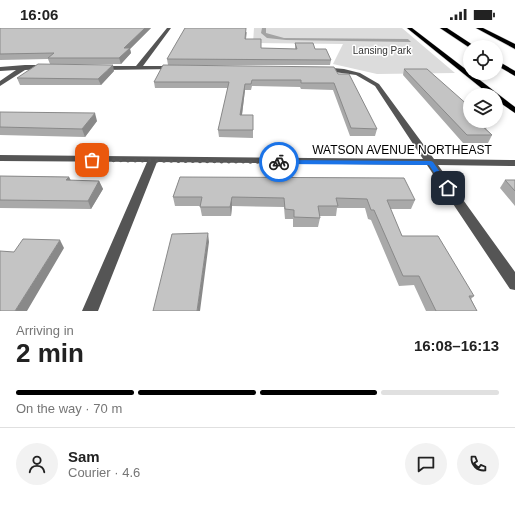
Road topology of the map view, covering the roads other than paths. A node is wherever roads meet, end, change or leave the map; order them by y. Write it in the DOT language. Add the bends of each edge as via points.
graph roads {
  1 [pos="169,28"];
  2 [pos="409,28"];
  3 [pos="443,28"];
  4 [pos="479,28"];
  5 [pos="463,41"];
  6 [pos="515,47"];
  7 [pos="503,66"];
  8 [pos="25,67"];
  9 [pos="56,67"];
  10 [pos="93,68"];
  11 [pos="138,68"];
  12 [pos="185,68"];
  13 [pos="0,69"];
  14 [pos="318,69"];
  15 [pos="515,74"];
  16 [pos="0,84"];
  17 [pos="485,88"];
  18 [pos="503,102"];
  19 [pos="515,111"];
  20 [pos="0,158"];
  21 [pos="153,160"];
  22 [pos="431,163"];
  23 [pos="515,163"];
  24 [pos="515,284"];
  25 [pos="90,311"];
  1 -- 11 [label="street"];
  2 -- 17 [label="main road"];
  3 -- 5 [label="highway"];
  4 -- 6 [label="highway"];
  7 -- 15 [label="highway"];
  8 -- 9 [label="street"];
  8 -- 13 [label="street"];
  8 -- 16 [label="street"];
  10 -- 11 [label="street"];
  11 -- 12 [label="street"];
  14 -- 22 [label="street" via="358,73 377,84"];
  18 -- 19 [label="main road"];
  20 -- 21 [label="street, WATSON AVENUE NORTHEAST"];
  21 -- 22 [label="street, WATSON AVENUE NORTHEAST"];
  21 -- 25 [label="street"];
  22 -- 23 [label="street, WATSON AVENUE NORTHEAST"];
  22 -- 24 [label="street"];
}
